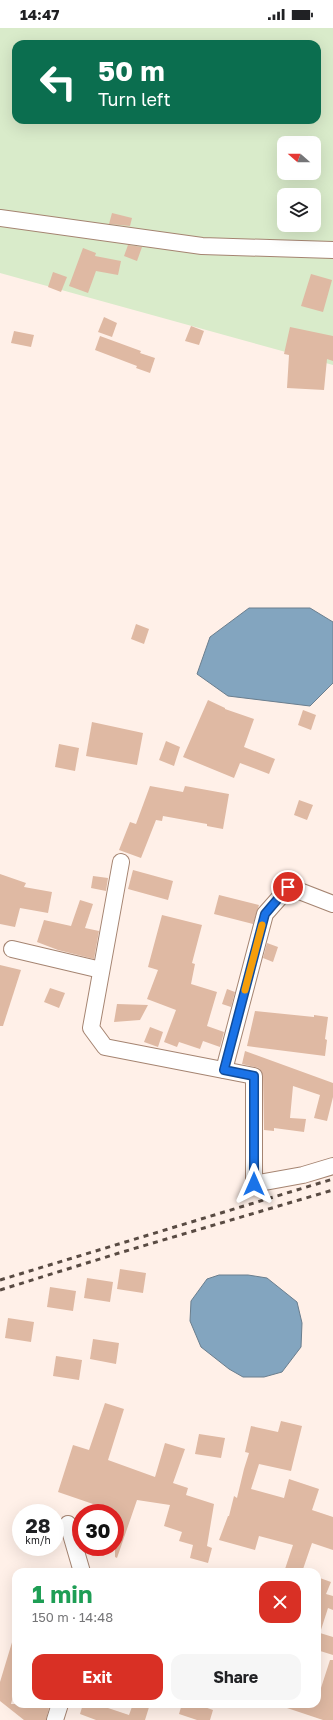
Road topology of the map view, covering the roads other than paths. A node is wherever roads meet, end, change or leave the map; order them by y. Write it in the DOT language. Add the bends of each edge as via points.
graph roads {
  1 [pos="0,218"];
  2 [pos="333,250"];
  3 [pos="121,862"];
  4 [pos="333,904"];
  5 [pos="12,949"];
  6 [pos="101,970"];
  7 [pos="224,1070"];
  8 [pos="333,1166"];
  9 [pos="68,1524"];
  10 [pos="81,1568"];
  11 [pos="59,1708"];
  12 [pos="55,1720"];
  1 -- 2 [label="street" via="202,246"];
  3 -- 6 [label="street"];
  4 -- 7 [label="street" via="288,887 265,914"];
  5 -- 6 [label="street"];
  6 -- 7 [label="street" via="91,1028 105,1047"];
  7 -- 8 [label="street" via="254,1076 254,1184 303,1175"];
  9 -- 10 [label="street"];
  11 -- 12 [label="street"];
}
